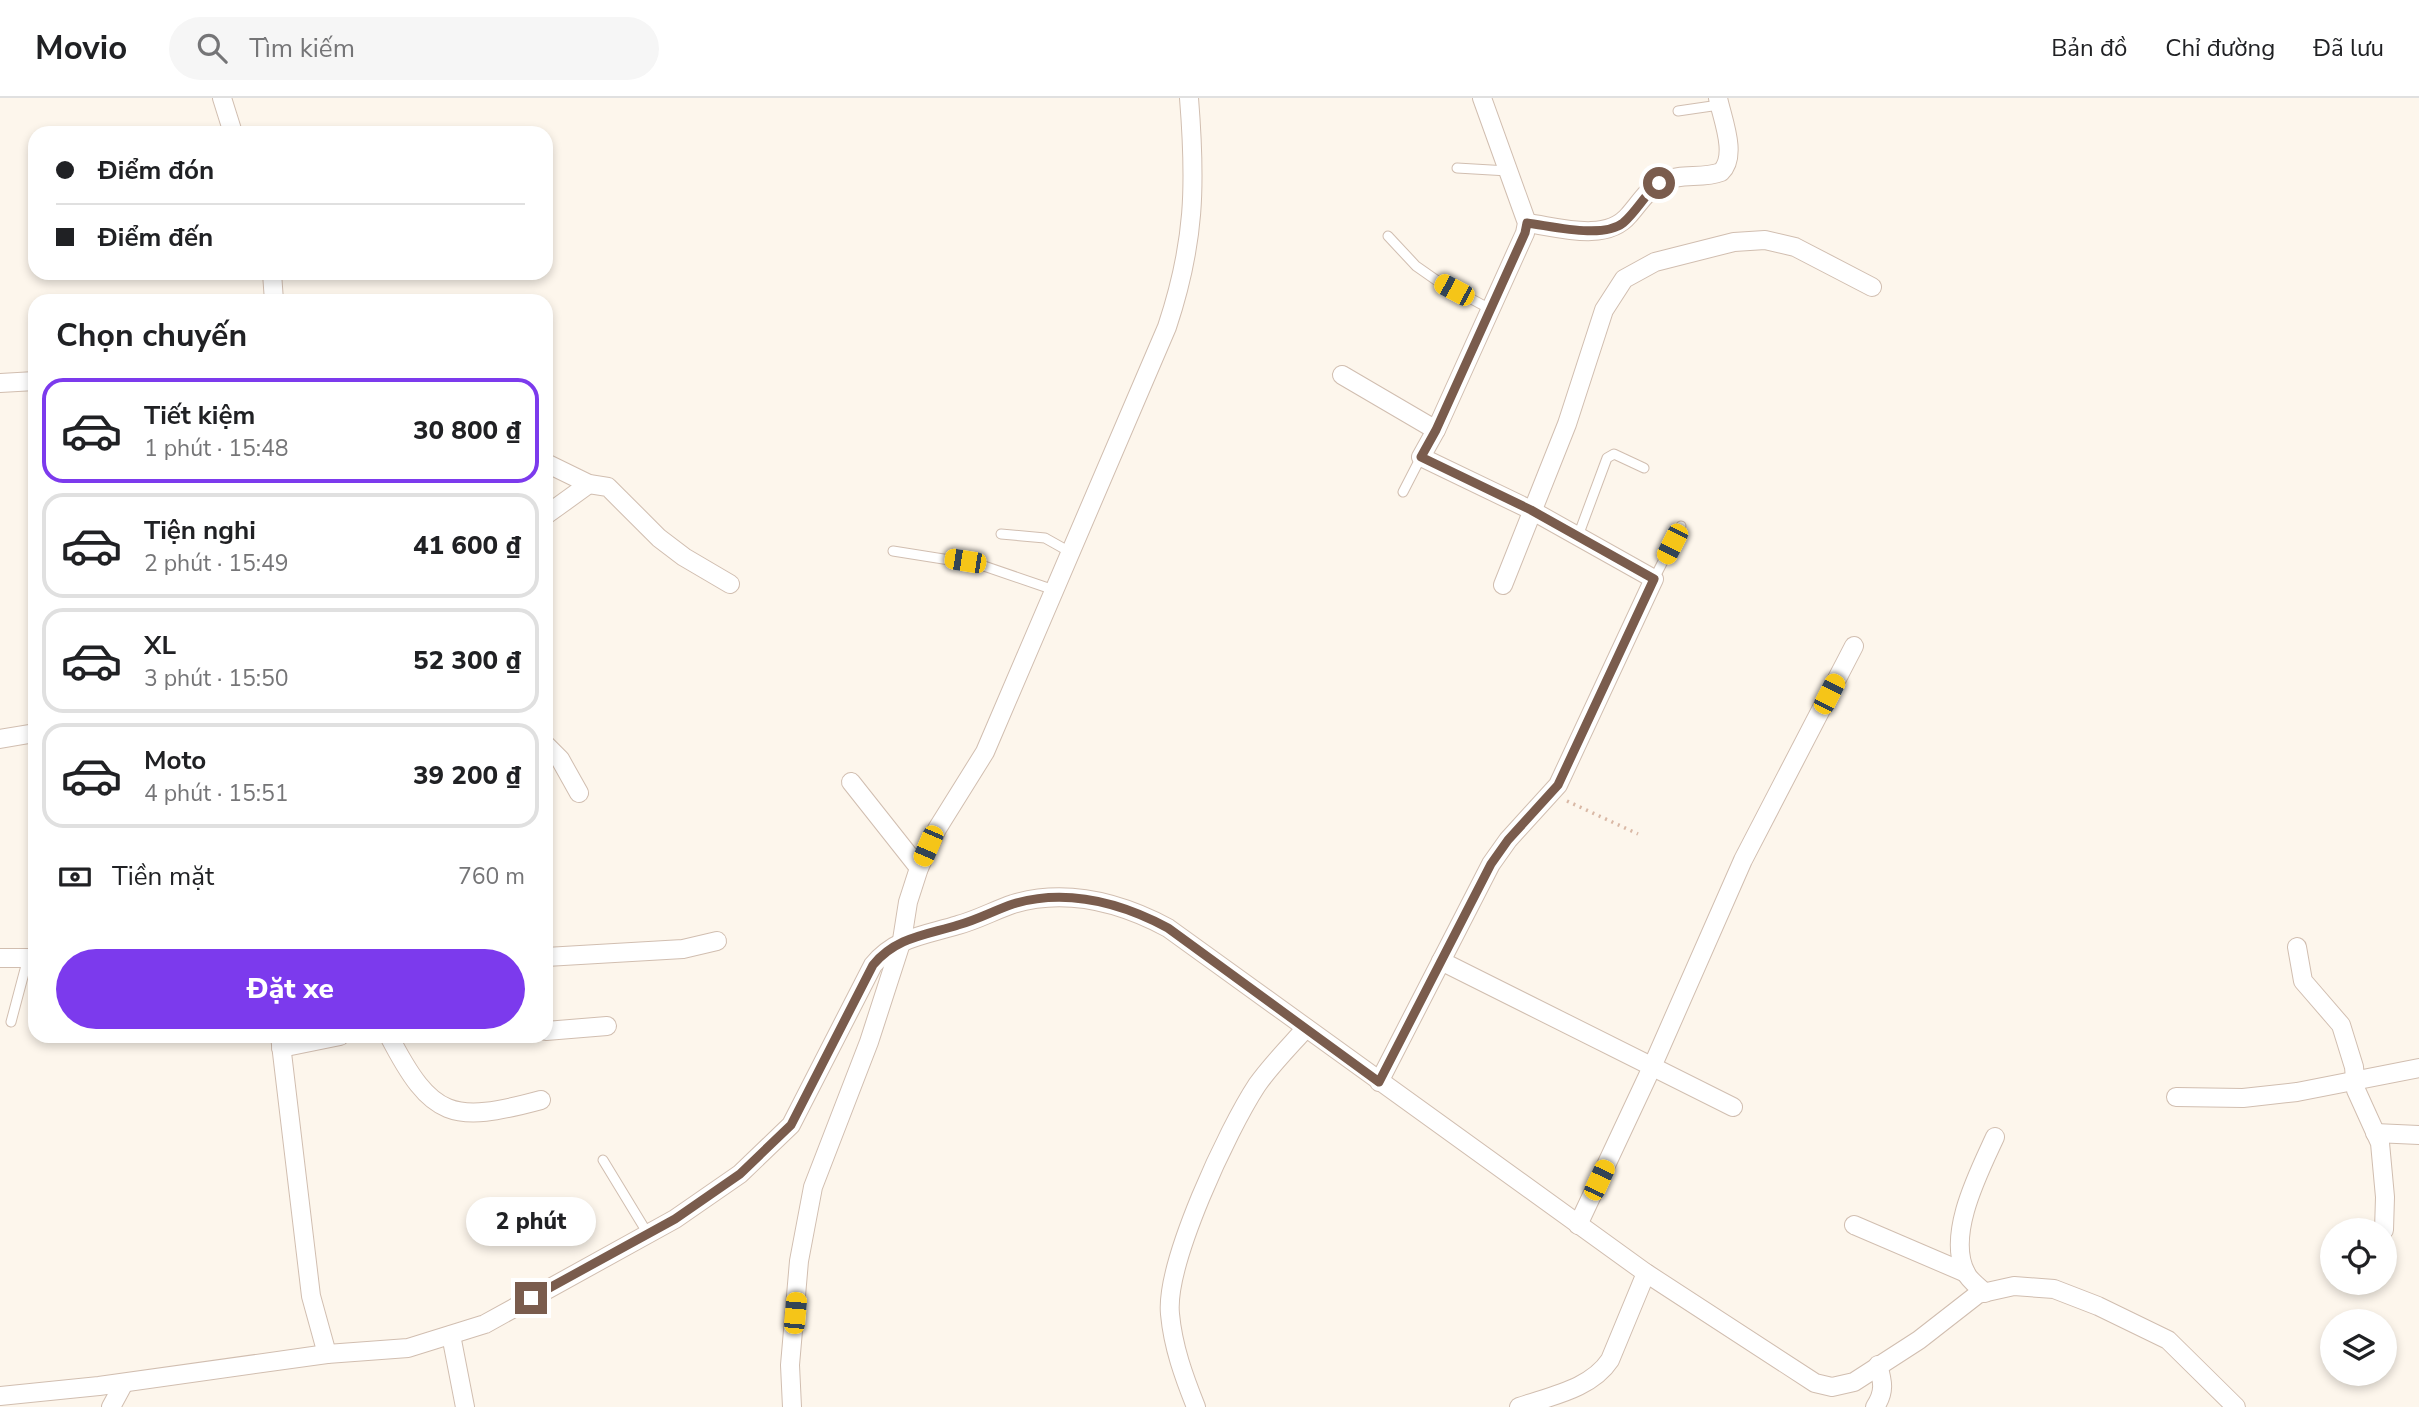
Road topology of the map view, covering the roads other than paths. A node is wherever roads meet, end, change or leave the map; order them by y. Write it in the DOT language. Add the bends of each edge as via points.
graph roads {
  1 [pos="222,98"];
  2 [pos="1189,98"];
  3 [pos="1482,98"];
  4 [pos="1719,102"];
  5 [pos="1678,111"];
  6 [pos="231,126"];
  7 [pos="1457,168"];
  8 [pos="1510,172"];
  9 [pos="1527,223"];
  10 [pos="1388,236"];
  11 [pos="1872,287"];
  12 [pos="1492,310"];
  13 [pos="1342,375"];
  14 [pos="28,381"];
  15 [pos="0,383"];
  16 [pos="1436,430"];
  17 [pos="1421,457"];
  18 [pos="553,466"];
  19 [pos="1644,468"];
  20 [pos="589,484"];
  21 [pos="1403,492"];
  22 [pos="553,510"];
  23 [pos="1531,510"];
  24 [pos="1681,526"];
  25 [pos="1001,534"];
  26 [pos="1578,536"];
  27 [pos="893,551"];
  28 [pos="1070,552"];
  29 [pos="1654,579"];
  30 [pos="730,584"];
  31 [pos="1503,585"];
  32 [pos="1054,590"];
  33 [pos="1854,646"];
  34 [pos="28,734"];
  35 [pos="0,739"];
  36 [pos="553,752"];
  37 [pos="851,782"];
  38 [pos="579,793"];
  39 [pos="919,868"];
  40 [pos="902,940"];
  41 [pos="717,941"];
  42 [pos="2297,947"];
  43 [pos="553,957"];
  44 [pos="0,958"];
  45 [pos="28,958"];
  46 [pos="1441,961"];
  47 [pos="28,968"];
  48 [pos="11,1022"];
  49 [pos="607,1026"];
  50 [pos="1306,1028"];
  51 [pos="553,1030"];
  52 [pos="280,1043"];
  53 [pos="393,1043"];
  54 [pos="1651,1067"];
  55 [pos="2419,1068"];
  56 [pos="2354,1081"];
  57 [pos="1379,1082"];
  58 [pos="2176,1097"];
  59 [pos="541,1100"];
  60 [pos="1733,1107"];
  61 [pos="2375,1133"];
  62 [pos="2419,1135"];
  63 [pos="1995,1137"];
  64 [pos="603,1160"];
  65 [pos="2384,1218"];
  66 [pos="1578,1225"];
  67 [pos="1854,1225"];
  68 [pos="648,1234"];
  69 [pos="1646,1273"];
  70 [pos="1966,1273"];
  71 [pos="1985,1293"];
  72 [pos="451,1335"];
  73 [pos="327,1354"];
  74 [pos="1878,1366"];
  75 [pos="124,1383"];
  76 [pos="0,1396"];
  77 [pos="111,1407"];
  78 [pos="466,1407"];
  79 [pos="792,1407"];
  80 [pos="1196,1407"];
  81 [pos="1519,1407"];
  82 [pos="1875,1407"];
  83 [pos="2236,1407"];
  1 -- 6 [label="street"];
  2 -- 28 [label="street" via="1194,196 1186,263 1167,327"];
  3 -- 8 [label="street"];
  4 -- 5 [label="lane"];
  4 -- 9 [label="street" via="1729,152 1728,164 1721,172 1659,183 1612,229"];
  7 -- 8 [label="lane"];
  8 -- 9 [label="street"];
  9 -- 12 [label="street"];
  10 -- 12 [label="lane" via="1416,266"];
  11 -- 23 [label="street" via="1795,247 1765,240 1734,242 1638,269 1609,299 1567,424"];
  12 -- 16 [label="street"];
  13 -- 16 [label="street"];
  14 -- 15 [label="street"];
  16 -- 17 [label="street"];
  17 -- 21 [label="lane"];
  17 -- 23 [label="street"];
  18 -- 20 [label="street"];
  19 -- 26 [label="lane" via="1614,454 1607,458"];
  20 -- 22 [label="street"];
  20 -- 30 [label="street" via="608,487 659,538"];
  23 -- 26 [label="street"];
  23 -- 31 [label="street"];
  24 -- 29 [label="lane"];
  25 -- 28 [label="lane" via="1045,538"];
  26 -- 29 [label="street"];
  27 -- 32 [label="lane" via="981,565"];
  28 -- 32 [label="street"];
  29 -- 46 [label="street" via="1552,794 1491,864"];
  32 -- 39 [label="street" via="985,752 937,829"];
  33 -- 54 [label="street" via="1743,860"];
  34 -- 35 [label="street"];
  36 -- 38 [label="street"];
  37 -- 39 [label="street"];
  39 -- 40 [label="street"];
  40 -- 50 [label="street" via="1035,899 1072,898 1118,906 1168,928"];
  40 -- 68 [label="street" via="873,965 791,1125 740,1174"];
  40 -- 79 [label="street" via="869,1042 813,1187 799,1261 790,1366"];
  41 -- 43 [label="street" via="683,948"];
  42 -- 56 [label="street" via="2303,981 2340,1025"];
  44 -- 45 [label="street"];
  46 -- 54 [label="street"];
  46 -- 57 [label="street"];
  47 -- 48 [label="lane"];
  49 -- 51 [label="street"];
  50 -- 57 [label="street"];
  50 -- 80 [label="street" via="1258,1083 1238,1117 1188,1231 1175,1274 1170,1312 1179,1362"];
  52 -- 73 [label="street" via="311,1296"];
  53 -- 59 [label="street" via="413,1081 452,1110 477,1114"];
  54 -- 60 [label="street"];
  54 -- 66 [label="street"];
  55 -- 56 [label="street"];
  56 -- 58 [label="street" via="2243,1098"];
  56 -- 61 [label="street"];
  57 -- 66 [label="street"];
  61 -- 62 [label="street"];
  61 -- 65 [label="street" via="2382,1155"];
  63 -- 70 [label="street" via="1974,1181 1958,1242"];
  64 -- 68 [label="lane"];
  66 -- 69 [label="street"];
  67 -- 70 [label="street"];
  68 -- 72 [label="street" via="485,1324"];
  69 -- 74 [label="street" via="1815,1383 1847,1384"];
  69 -- 81 [label="street" via="1602,1371 1591,1380"];
  70 -- 71 [label="street"];
  71 -- 74 [label="street"];
  71 -- 83 [label="street" via="2014,1286 2054,1289 2098,1306 2168,1340"];
  72 -- 73 [label="street" via="408,1348"];
  72 -- 78 [label="street"];
  73 -- 75 [label="street"];
  74 -- 82 [label="street" via="1883,1392"];
  75 -- 76 [label="street"];
  75 -- 77 [label="street"];
}
